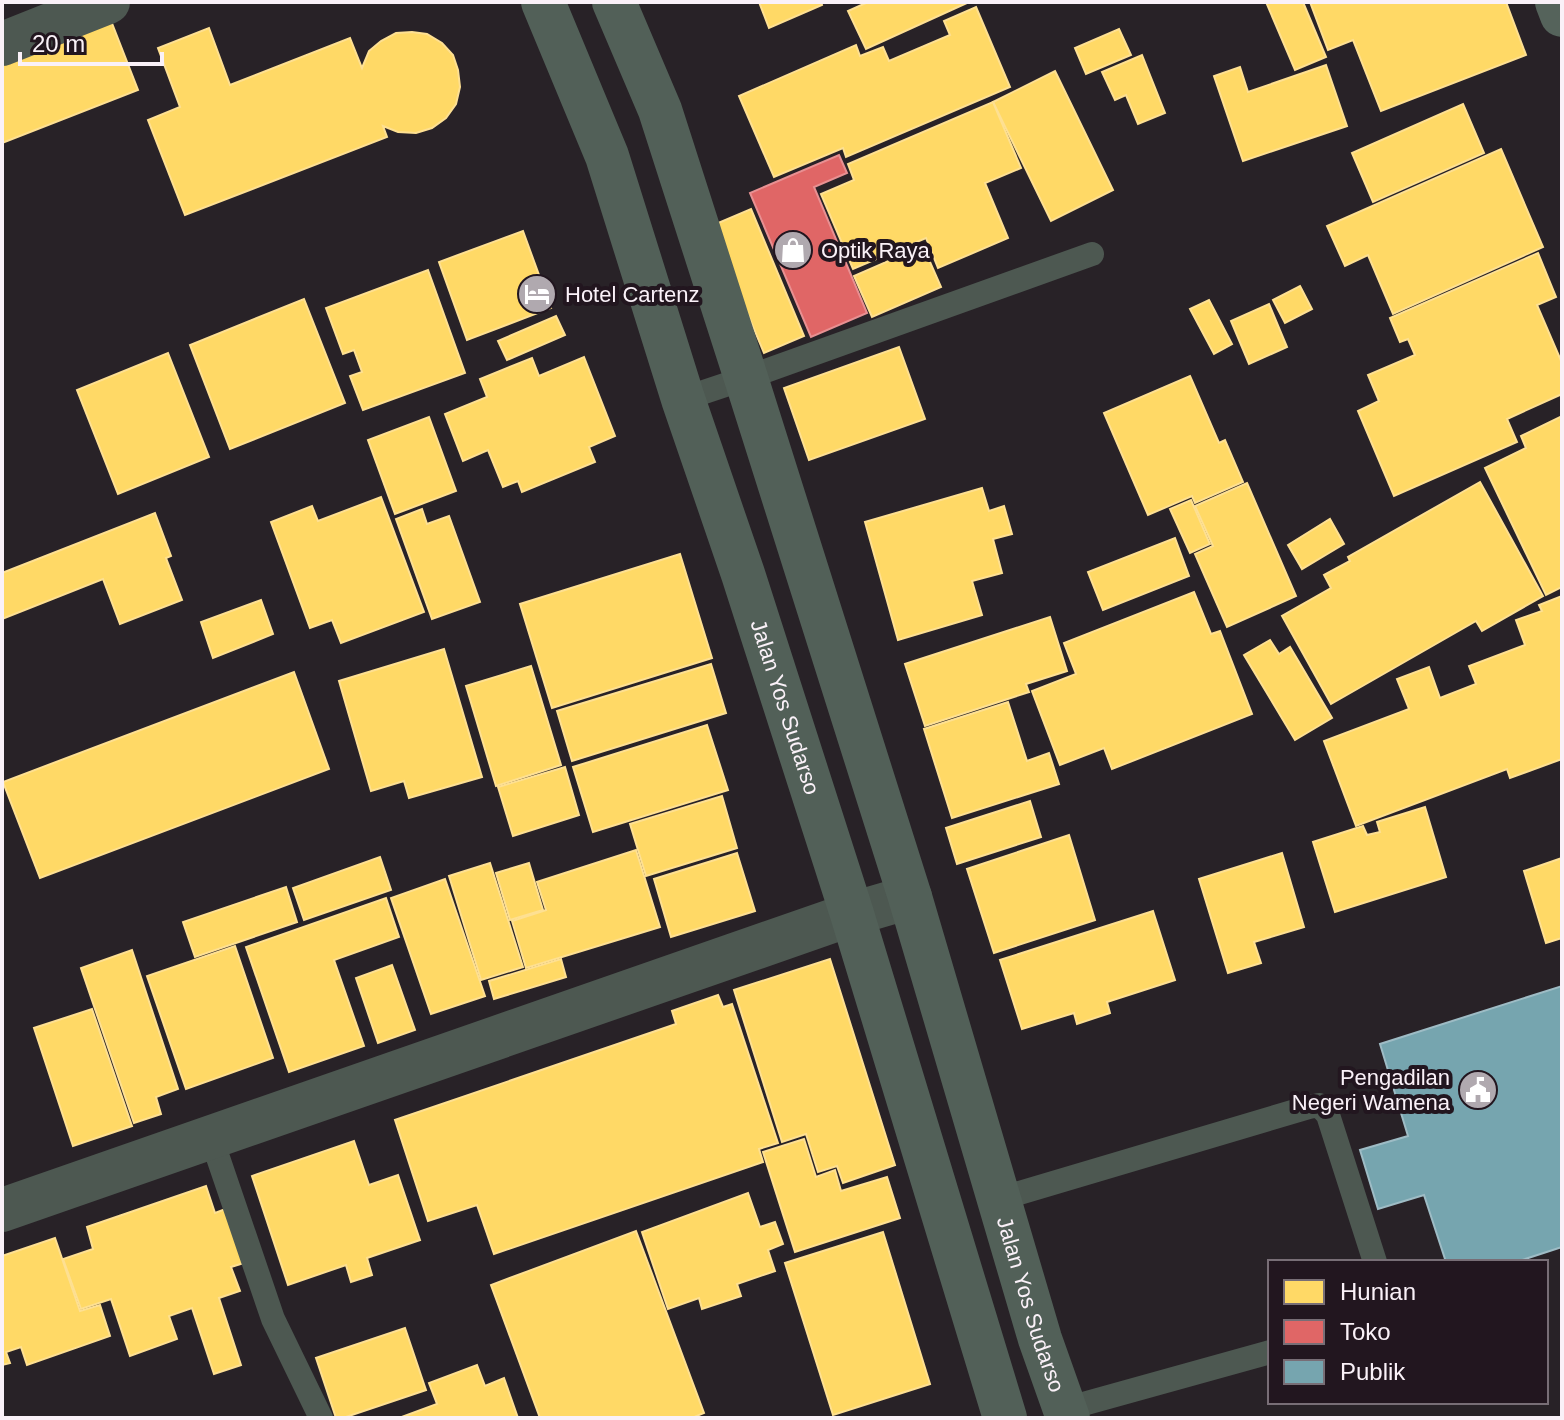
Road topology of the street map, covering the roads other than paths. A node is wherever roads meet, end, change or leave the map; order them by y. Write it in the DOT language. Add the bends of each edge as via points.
graph roads {
  1 [pos="108,2"];
  2 [pos="543,2"];
  3 [pos="614,2"];
  4 [pos="1557,2"];
  5 [pos="1562,15"];
  6 [pos="2,44"];
  7 [pos="1092,254"];
  8 [pos="746,378"];
  9 [pos="683,399"];
  10 [pos="910,897"];
  11 [pos="852,914"];
  12 [pos="211,1137"];
  13 [pos="999,1199"];
  14 [pos="2,1210"];
  15 [pos="944,1217"];
  16 [pos="1374,1260"];
  17 [pos="1040,1339"];
  18 [pos="1268,1353"];
  19 [pos="986,1357"];
  20 [pos="1066,1414"];
  21 [pos="321,1418"];
  22 [pos="1005,1418"];
  1 -- 6 [label="street"];
  2 -- 9 [label="highway, Jalan Yos Sudarso" via="607,156"];
  3 -- 8 [label="highway, Jalan Yos Sudarso" via="660,110"];
  4 -- 5 [label="main road"];
  7 -- 8 [label="lane"];
  8 -- 9 [label="lane"];
  8 -- 10 [label="highway, Jalan Yos Sudarso"];
  9 -- 11 [label="highway, Jalan Yos Sudarso"];
  10 -- 11 [label="street"];
  10 -- 13 [label="highway, Jalan Yos Sudarso"];
  11 -- 12 [label="street"];
  11 -- 15 [label="highway, Jalan Yos Sudarso"];
  12 -- 14 [label="street"];
  12 -- 21 [label="lane" via="273,1319"];
  13 -- 15 [label="highway"];
  13 -- 16 [label="lane" via="1319,1105 1328,1115"];
  13 -- 17 [label="highway, Jalan Yos Sudarso"];
  15 -- 19 [label="highway, Jalan Yos Sudarso"];
  17 -- 19 [label="highway"];
  17 -- 20 [label="highway, Jalan Yos Sudarso"];
  18 -- 20 [label="lane"];
  19 -- 22 [label="highway, Jalan Yos Sudarso"];
}
